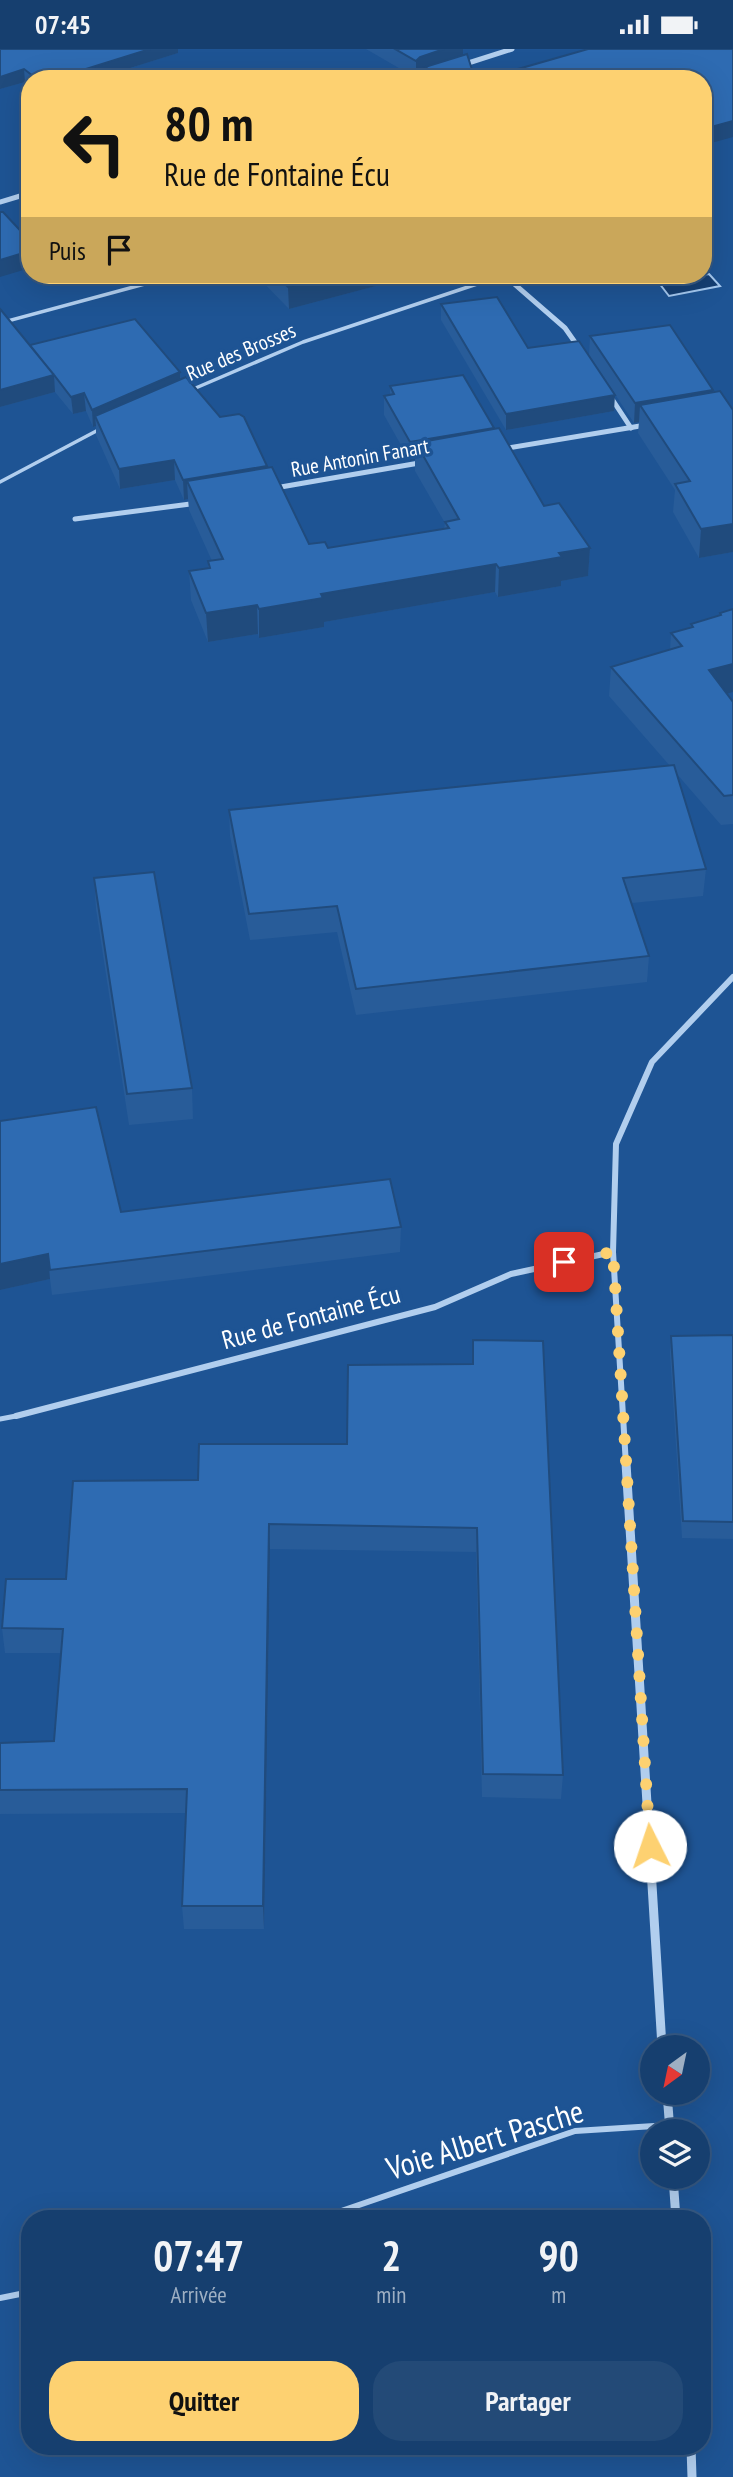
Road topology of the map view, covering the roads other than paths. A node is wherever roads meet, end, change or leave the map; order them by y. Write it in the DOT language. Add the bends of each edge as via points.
graph roads {
  1 [pos="512,49"];
  2 [pos="460,66"];
  3 [pos="21,196"];
  4 [pos="0,202"];
  5 [pos="145,284"];
  6 [pos="477,284"];
  7 [pos="514,284"];
  8 [pos="0,323"];
  9 [pos="586,359"];
  10 [pos="607,392"];
  11 [pos="181,394"];
  12 [pos="657,424"];
  13 [pos="107,425"];
  14 [pos="631,428"];
  15 [pos="488,451"];
  16 [pos="434,461"];
  17 [pos="0,482"];
  18 [pos="262,491"];
  19 [pos="210,500"];
  20 [pos="75,519"];
  21 [pos="733,977"];
  22 [pos="613,1252"];
  23 [pos="16,1416"];
  24 [pos="0,1419"];
  25 [pos="661,2035"];
  26 [pos="640,2129"];
  27 [pos="674,2189"];
  28 [pos="344,2210"];
  29 [pos="675,2210"];
  30 [pos="21,2294"];
  31 [pos="0,2298"];
  32 [pos="691,2455"];
  33 [pos="692,2477"];
  1 -- 2 [label="street"];
  3 -- 4 [label="street"];
  5 -- 8 [label="lane"];
  6 -- 11 [label="lane, Rue des Brosses" via="303,342"];
  7 -- 9 [label="street, Rue des Brosses" via="565,328"];
  10 -- 14 [label="street"];
  12 -- 14 [label="street"];
  13 -- 17 [label="lane"];
  14 -- 15 [label="street"];
  16 -- 18 [label="street, Rue Antonin Fanart"];
  19 -- 20 [label="street"];
  21 -- 22 [label="street" via="652,1062 641,1086 616,1144"];
  22 -- 23 [label="street, Rue de Fontaine Écu" via="511,1274 435,1307"];
  22 -- 25 [label="street"];
  23 -- 24 [label="lane"];
  26 -- 28 [label="lane, Voie Albert Pasche" via="575,2131"];
  27 -- 29 [label="street"];
  30 -- 31 [label="lane"];
  32 -- 33 [label="street"];
}
